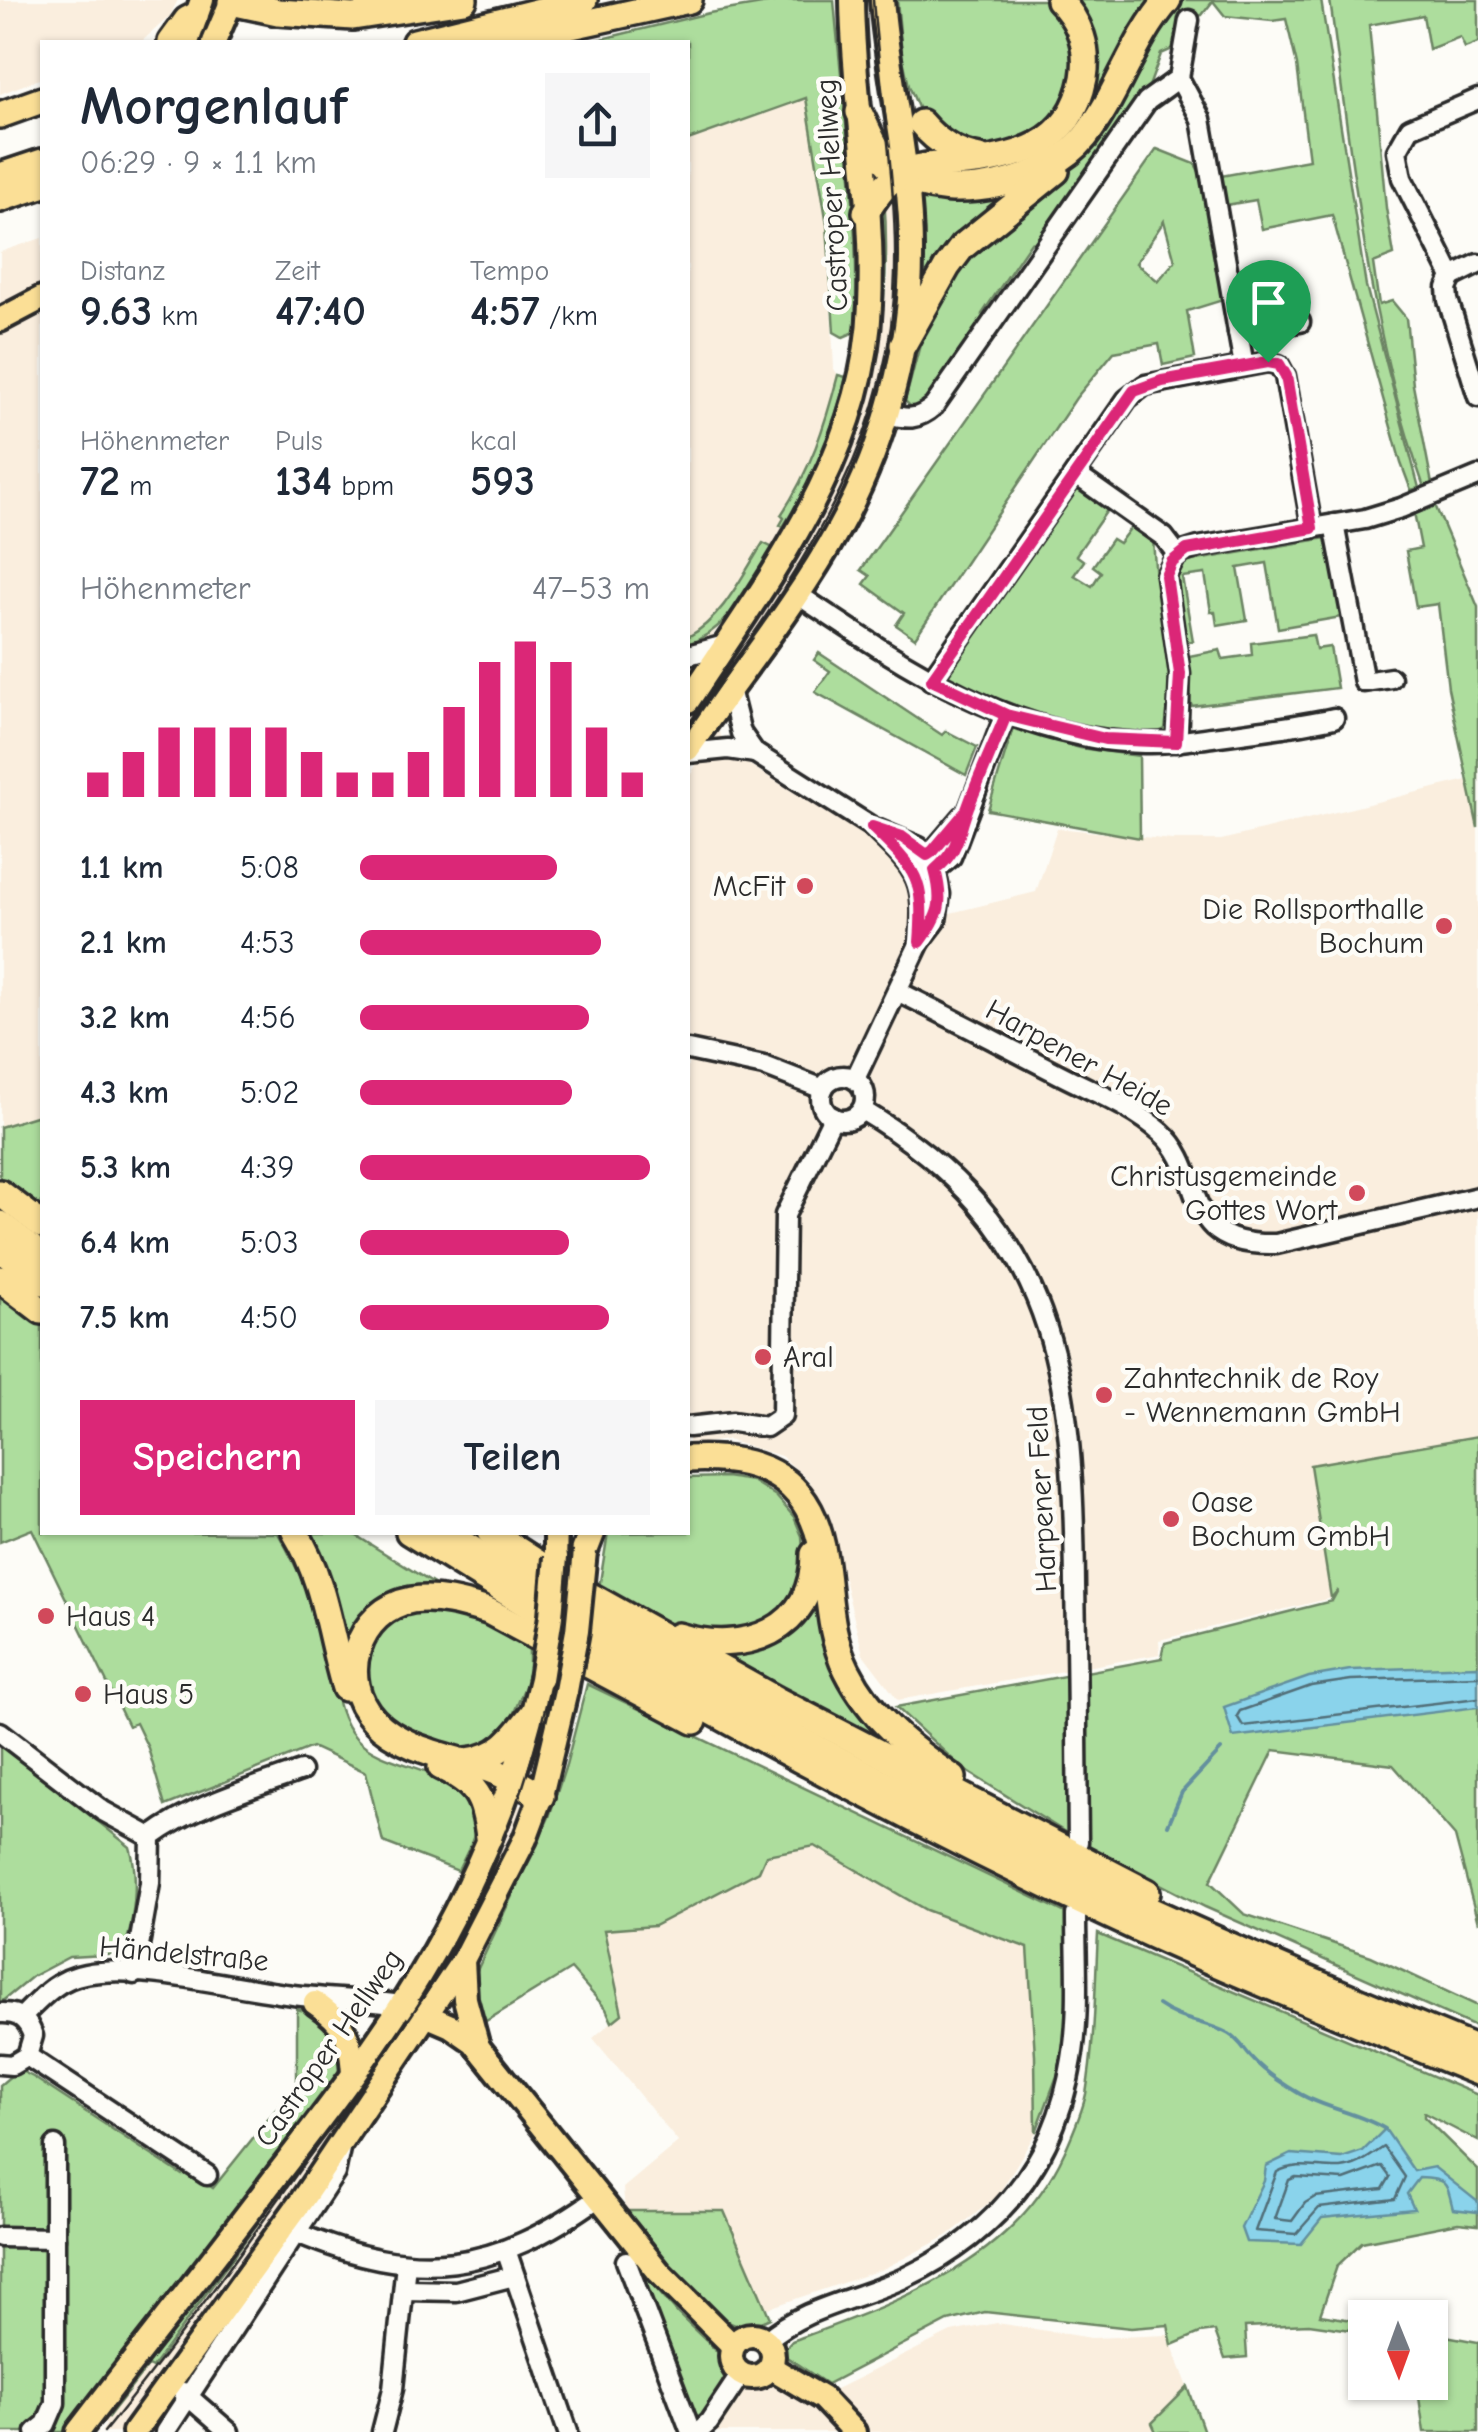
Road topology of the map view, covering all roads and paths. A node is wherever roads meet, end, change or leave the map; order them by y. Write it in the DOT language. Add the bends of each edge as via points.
graph roads {
  1 [pos="464,0"];
  2 [pos="584,0"];
  3 [pos="689,0"];
  4 [pos="852,0"];
  5 [pos="882,0"];
  6 [pos="1059,0"];
  7 [pos="1168,0"];
  8 [pos="232,1"];
  9 [pos="198,8"];
  10 [pos="1189,20"];
  11 [pos="172,40"];
  12 [pos="187,40"];
  13 [pos="215,40"];
  14 [pos="423,40"];
  15 [pos="508,40"];
  16 [pos="889,62"];
  17 [pos="1179,78"];
  18 [pos="1478,99"];
  19 [pos="40,101"];
  20 [pos="859,112"];
  21 [pos="0,115"];
  22 [pos="921,123"];
  23 [pos="1083,139"];
  24 [pos="995,159"];
  25 [pos="40,163"];
  26 [pos="904,174"];
  27 [pos="0,176"];
  28 [pos="40,185"];
  29 [pos="0,199"];
  30 [pos="866,212"];
  31 [pos="1478,264"];
  32 [pos="1452,277"];
  33 [pos="40,299"];
  34 [pos="0,320"];
  35 [pos="1300,322"];
  36 [pos="1238,333"];
  37 [pos="903,344"];
  38 [pos="1244,366"];
  39 [pos="1478,397"];
  40 [pos="886,414"];
  41 [pos="1075,474"];
  42 [pos="1478,476"];
  43 [pos="1334,524"];
  44 [pos="1312,528"];
  45 [pos="1178,554"];
  46 [pos="797,594"];
  47 [pos="725,645"];
  48 [pos="690,654"];
  49 [pos="1391,678"];
  50 [pos="932,680"];
  51 [pos="730,689"];
  52 [pos="690,698"];
  53 [pos="1006,715"];
  54 [pos="1334,718"];
  55 [pos="1176,742"];
  56 [pos="690,748"];
  57 [pos="690,751"];
  58 [pos="754,754"];
  59 [pos="872,827"];
  60 [pos="931,862"];
  61 [pos="916,874"];
  62 [pos="920,942"];
  63 [pos="897,991"];
  64 [pos="690,1050"];
  65 [pos="855,1079"];
  66 [pos="823,1089"];
  67 [pos="862,1110"];
  68 [pos="833,1117"];
  69 [pos="0,1193"];
  70 [pos="1478,1197"];
  71 [pos="0,1224"];
  72 [pos="40,1224"];
  73 [pos="0,1249"];
  74 [pos="40,1254"];
  75 [pos="0,1261"];
  76 [pos="0,1278"];
  77 [pos="40,1280"];
  78 [pos="40,1281"];
  79 [pos="40,1308"];
  80 [pos="690,1427"];
  81 [pos="690,1460"];
  82 [pos="690,1468"];
  83 [pos="296,1535"];
  84 [pos="414,1535"];
  85 [pos="450,1535"];
  86 [pos="496,1535"];
  87 [pos="556,1535"];
  88 [pos="587,1542"];
  89 [pos="553,1563"];
  90 [pos="532,1714"];
  91 [pos="0,1732"];
  92 [pos="418,1756"];
  93 [pos="461,1762"];
  94 [pos="301,1771"];
  95 [pos="511,1784"];
  96 [pos="541,1796"];
  97 [pos="998,1812"];
  98 [pos="150,1837"];
  99 [pos="489,1837"];
  100 [pos="1078,1842"];
  101 [pos="1084,1911"];
  102 [pos="463,1960"];
  103 [pos="134,1974"];
  104 [pos="1341,1994"];
  105 [pos="305,1999"];
  106 [pos="396,2012"];
  107 [pos="0,2014"];
  108 [pos="22,2017"];
  109 [pos="425,2021"];
  110 [pos="478,2047"];
  111 [pos="1478,2050"];
  112 [pos="27,2056"];
  113 [pos="0,2064"];
  114 [pos="497,2071"];
  115 [pos="1478,2072"];
  116 [pos="354,2074"];
  117 [pos="342,2142"];
  118 [pos="55,2146"];
  119 [pos="207,2175"];
  120 [pos="599,2197"];
  121 [pos="297,2234"];
  122 [pos="0,2237"];
  123 [pos="56,2238"];
  124 [pos="506,2250"];
  125 [pos="626,2261"];
  126 [pos="406,2264"];
  127 [pos="514,2276"];
  128 [pos="404,2290"];
  129 [pos="767,2340"];
  130 [pos="733,2346"];
  131 [pos="770,2367"];
  132 [pos="741,2374"];
  133 [pos="170,2384"];
  134 [pos="190,2398"];
  135 [pos="36,2432"];
  136 [pos="78,2432"];
  137 [pos="134,2432"];
  138 [pos="165,2432"];
  139 [pos="229,2432"];
  140 [pos="382,2432"];
  141 [pos="568,2432"];
  142 [pos="694,2432"];
  143 [pos="854,2432"];
  1 -- 8 [label="highway" via="353,16 278,12"];
  2 -- 14 [label="highway"];
  3 -- 15 [label="highway"];
  4 -- 20 [label="main road, Castroper Hellweg"];
  5 -- 16 [label="main road"];
  6 -- 24 [label="highway" via="1082,34 1085,53 1074,106 1040,144"];
  7 -- 23 [label="highway"];
  8 -- 9 [label="main road"];
  8 -- 13 [label="main road"];
  9 -- 11 [label="highway"];
  9 -- 12 [label="main road"];
  10 -- 17 [label="street"];
  16 -- 22 [label="main road"];
  16 -- 26 [label="main road"];
  17 -- 36 [label="street" via="1201,118"];
  17 -- 40 [label="street" via="1148,101 932,408 910,420"];
  18 -- 32 [label="street" via="1410,128 1398,152 1402,178"];
  19 -- 21 [label="highway"];
  20 -- 26 [label="highway" via="884,158"];
  20 -- 30 [label="main road, Castroper Hellweg"];
  22 -- 24 [label="highway" via="952,150"];
  23 -- 26 [label="highway" via="1038,171 988,187 943,187"];
  23 -- 37 [label="highway" via="1038,187 962,247"];
  24 -- 26 [label="highway" via="921,166"];
  25 -- 27 [label="highway"];
  26 -- 30 [label="highway" via="882,188"];
  26 -- 37 [label="main road" via="911,252"];
  28 -- 29 [label="highway"];
  30 -- 47 [label="main road, Castroper Hellweg" via="870,308 849,426 805,518"];
  31 -- 32 [label="street"];
  32 -- 39 [label="street" via="1448,300"];
  33 -- 34 [label="main road"];
  35 -- 36 [label="street"];
  36 -- 38 [label="street"];
  37 -- 40 [label="main road"];
  38 -- 41 [label="street" via="1134,391"];
  38 -- 44 [label="street" via="1279,364 1286,376"];
  40 -- 46 [label="main road" via="862,481"];
  41 -- 45 [label="street"];
  41 -- 50 [label="street"];
  42 -- 43 [label="street" via="1401,508"];
  43 -- 44 [label="street"];
  43 -- 49 [label="street" via="1364,682"];
  44 -- 45 [label="street"];
  45 -- 55 [label="street" via="1166,576 1180,674"];
  46 -- 50 [label="street"];
  46 -- 51 [label="main road"];
  47 -- 48 [label="street"];
  47 -- 52 [label="main road, Castroper Hellweg"];
  50 -- 53 [label="street"];
  51 -- 56 [label="main road"];
  51 -- 58 [label="street" via="740,734"];
  53 -- 55 [label="street" via="1105,739"];
  53 -- 60 [label="street" via="951,857"];
  54 -- 55 [label="street"];
  57 -- 58 [label="street"];
  58 -- 59 [label="street"];
  59 -- 60 [label="street" via="902,837"];
  59 -- 61 [label="street"];
  60 -- 61 [label="street"];
  60 -- 62 [label="street" via="940,906"];
  61 -- 62 [label="street" via="923,902"];
  62 -- 63 [label="street"];
  63 -- 65 [label="street"];
  63 -- 70 [label="street, Harpener Heide" via="1154,1126 1180,1158 1201,1213 1242,1241 1276,1244"];
  64 -- 66 [label="street" via="764,1066"];
  65 -- 66 [label="street" via="835,1078"];
  65 -- 67 [label="street" via="864,1090"];
  66 -- 68 [label="street" via="824,1109"];
  67 -- 68 [label="street" via="852,1118"];
  67 -- 100 [label="street, Harpener Feld" via="911,1140 980,1206 1024,1271 1050,1336 1066,1402 1074,1490"];
  68 -- 80 [label="street" via="785,1215 782,1416 766,1427"];
  69 -- 72 [label="highway"];
  71 -- 74 [label="highway"];
  73 -- 77 [label="highway"];
  75 -- 78 [label="highway"];
  76 -- 79 [label="highway"];
  81 -- 97 [label="highway" via="741,1460 797,1491 819,1533 832,1628 864,1700 909,1749"];
  82 -- 89 [label="highway" via="740,1469 796,1505 809,1528 814,1568 781,1626 748,1642 700,1642 667,1632"];
  83 -- 92 [label="highway" via="318,1578 354,1712 386,1744"];
  84 -- 101 [label="highway" via="702,1708"];
  85 -- 104 [label="highway" via="756,1714 905,1792 1171,1921"];
  86 -- 89 [label="highway"];
  87 -- 89 [label="main road, Castroper Hellweg"];
  88 -- 96 [label="main road, Castroper Hellweg, bridge" via="577,1631"];
  89 -- 90 [label="main road, Castroper Hellweg, bridge" via="551,1616"];
  89 -- 97 [label="highway" via="578,1590"];
  90 -- 93 [label="highway" via="496,1754"];
  90 -- 95 [label="main road, Castroper Hellweg"];
  91 -- 98 [label="street" via="103,1811"];
  92 -- 95 [label="highway"];
  92 -- 99 [label="highway" via="476,1789"];
  93 -- 95 [label="highway"];
  93 -- 101 [label="highway" via="384,1730 358,1696 358,1644 385,1610 408,1601 450,1601 488,1611 646,1698"];
  94 -- 98 [label="street" via="171,1822"];
  95 -- 96 [label="highway"];
  95 -- 99 [label="main road, Castroper Hellweg"];
  96 -- 102 [label="main road, Castroper Hellweg"];
  97 -- 104 [label="highway"];
  98 -- 103 [label="street" via="150,1883"];
  99 -- 106 [label="main road, Castroper Hellweg"];
  101 -- 115 [label="highway"];
  101 -- 129 [label="street" via="1068,2081 1046,2147 1016,2196 932,2264 802,2314"];
  102 -- 109 [label="main road, Castroper Hellweg"];
  102 -- 110 [label="main road"];
  103 -- 105 [label="street, Händelstraße"];
  103 -- 108 [label="street, Händelstraße" via="68,1979"];
  104 -- 111 [label="highway"];
  105 -- 106 [label="street, Händelstraße"];
  105 -- 116 [label="main road" via="344,2028"];
  106 -- 109 [label="main road"];
  106 -- 116 [label="main road, Castroper Hellweg"];
  107 -- 108 [label="street"];
  108 -- 112 [label="street" via="33,2036"];
  109 -- 110 [label="main road" via="451,2026"];
  109 -- 114 [label="main road"];
  109 -- 117 [label="main road, Castroper Hellweg"];
  110 -- 114 [label="main road"];
  112 -- 113 [label="street"];
  112 -- 119 [label="street"];
  114 -- 120 [label="main road"];
  116 -- 136 [label="main road, Castroper Hellweg"];
  117 -- 121 [label="street, Castroper Hellweg" via="335,2174"];
  117 -- 133 [label="main road, Castroper Hellweg"];
  118 -- 123 [label="street"];
  120 -- 124 [label="street"];
  120 -- 130 [label="main road" via="658,2272"];
  121 -- 126 [label="street" via="357,2256"];
  121 -- 134 [label="street, Castroper Hellweg"];
  122 -- 123 [label="street"];
  123 -- 135 [label="street" via="55,2403"];
  124 -- 126 [label="street" via="452,2263"];
  124 -- 127 [label="street"];
  125 -- 142 [label="street"];
  126 -- 128 [label="street"];
  127 -- 128 [label="street" via="456,2291"];
  127 -- 141 [label="street"];
  128 -- 140 [label="street"];
  129 -- 130 [label="main road" via="746,2335"];
  129 -- 131 [label="main road"];
  130 -- 132 [label="main road" via="732,2362"];
  131 -- 132 [label="main road" via="756,2377"];
  131 -- 143 [label="main road" via="814,2392"];
  132 -- 142 [label="street" via="709,2422"];
  133 -- 134 [label="street"];
  133 -- 137 [label="main road, Castroper Hellweg"];
  134 -- 138 [label="street, Castroper Hellweg"];
  134 -- 139 [label="street"];
}
